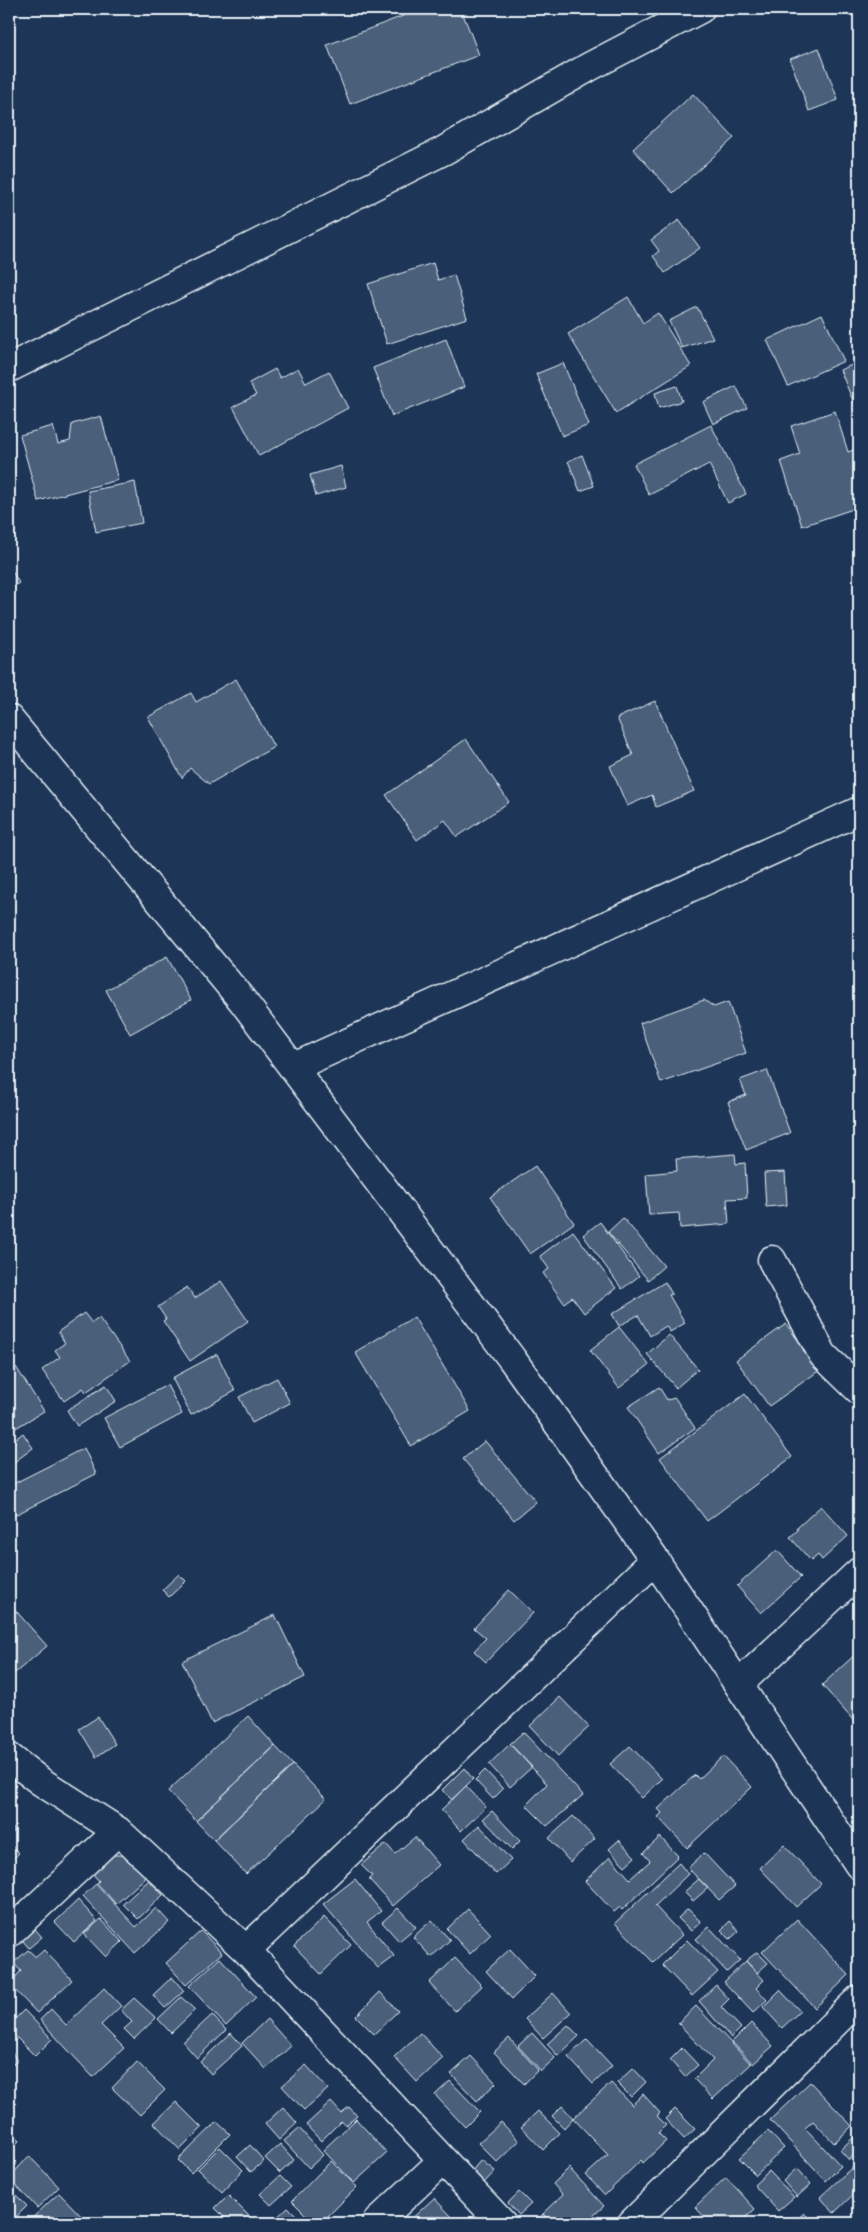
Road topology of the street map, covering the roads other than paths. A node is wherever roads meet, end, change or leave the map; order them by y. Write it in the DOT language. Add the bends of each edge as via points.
graph roads {
  1 [pos="700,9"];
  2 [pos="9,368"];
  3 [pos="9,719"];
  4 [pos="859,811"];
  5 [pos="294,1067"];
  6 [pos="772,1260"];
  7 [pos="859,1390"];
  8 [pos="655,1560"];
  9 [pos="859,1572"];
  10 [pos="739,1684"];
  11 [pos="9,1757"];
  12 [pos="118,1831"];
  13 [pos="859,1866"];
  14 [pos="9,1933"];
  15 [pos="246,1950"];
  16 [pos="859,1999"];
  17 [pos="442,2161"];
  18 [pos="376,2223"];
  19 [pos="502,2223"];
  20 [pos="632,2223"];
  1 -- 2 [label="street" via="589,67 443,151"];
  3 -- 5 [label="street" via="161,900"];
  4 -- 5 [label="street"];
  5 -- 8 [label="street" via="512,1359"];
  6 -- 7 [label="street" via="823,1355"];
  8 -- 10 [label="street"];
  8 -- 15 [label="street"];
  9 -- 10 [label="street"];
  10 -- 13 [label="street"];
  11 -- 12 [label="street"];
  12 -- 14 [label="street"];
  12 -- 15 [label="street"];
  15 -- 17 [label="street"];
  16 -- 20 [label="street"];
  17 -- 18 [label="street"];
  17 -- 19 [label="street"];
}
